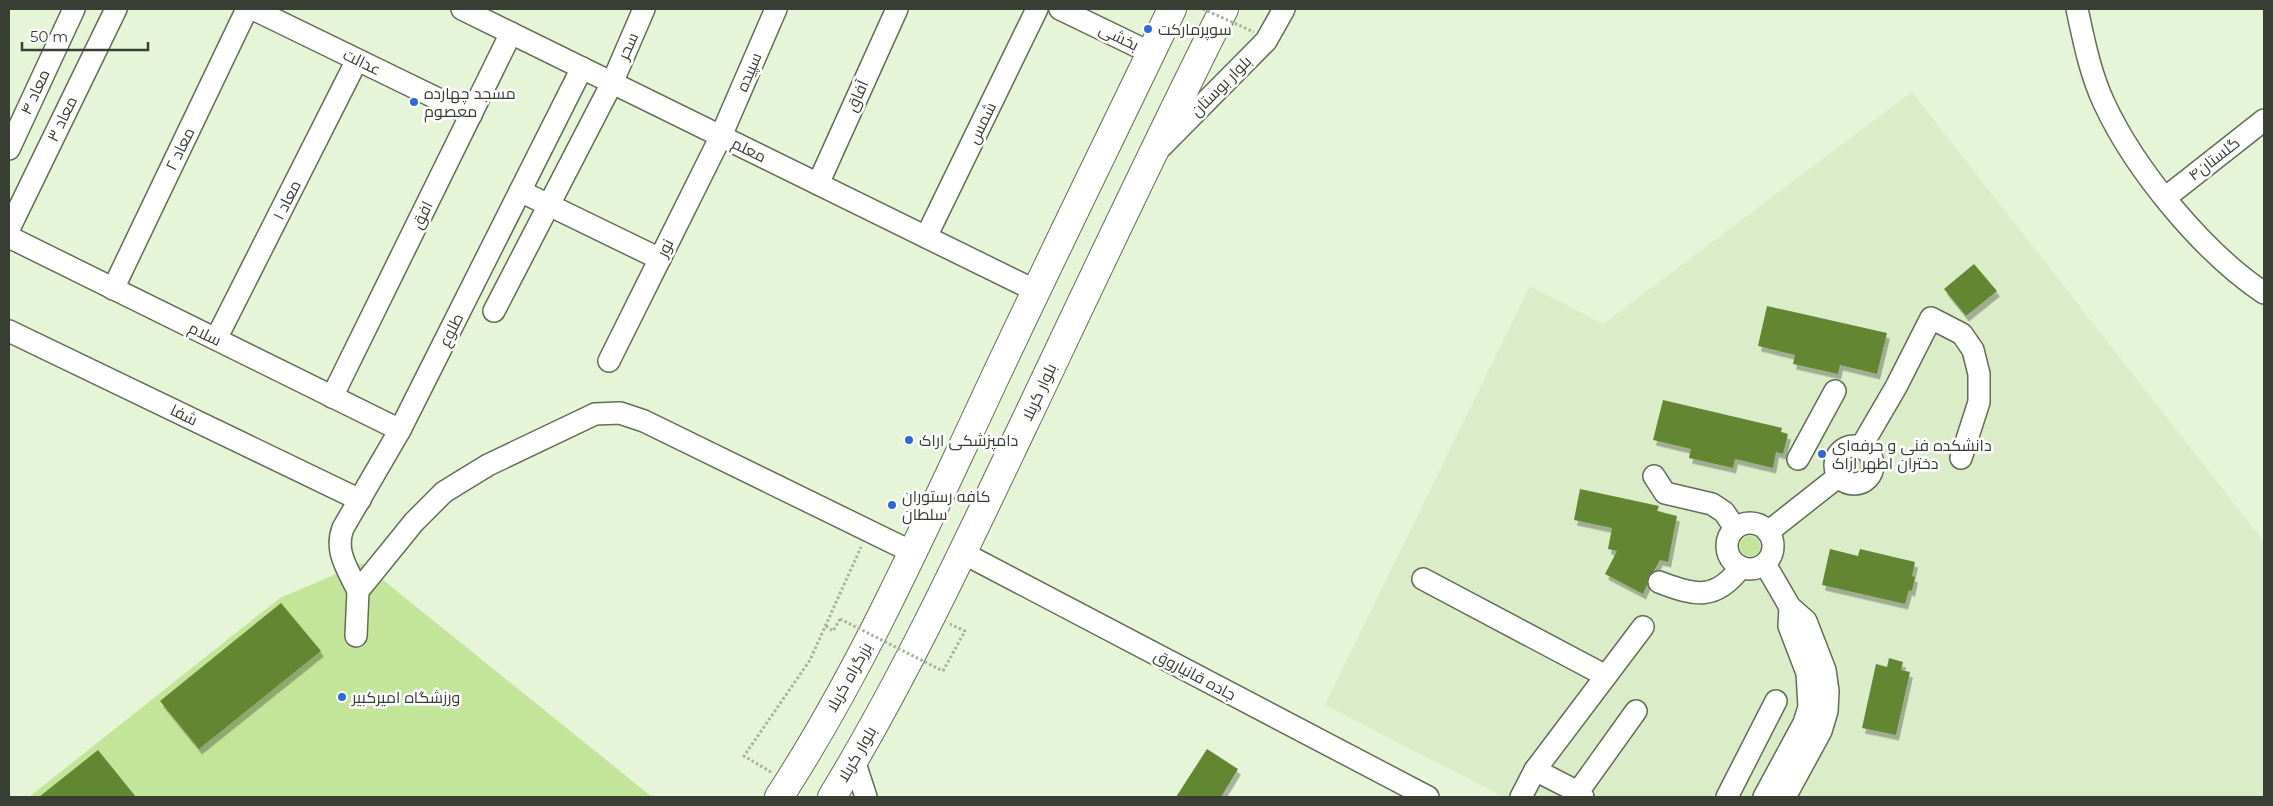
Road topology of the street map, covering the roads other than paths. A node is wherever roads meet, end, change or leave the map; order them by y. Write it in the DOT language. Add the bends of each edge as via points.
graph roads {
  1 [pos="74,9"];
  2 [pos="116,9"];
  3 [pos="247,9"];
  4 [pos="253,9"];
  5 [pos="462,9"];
  6 [pos="644,9"];
  7 [pos="776,9"];
  8 [pos="896,9"];
  9 [pos="1037,9"];
  10 [pos="1060,9"];
  11 [pos="1172,9"];
  12 [pos="1224,9"];
  13 [pos="1284,9"];
  14 [pos="2077,9"];
  15 [pos="495,16"];
  16 [pos="512,33"];
  17 [pos="1151,53"];
  18 [pos="357,60"];
  19 [pos="582,68"];
  20 [pos="612,83"];
  21 [pos="471,115"];
  22 [pos="2264,120"];
  23 [pos="721,136"];
  24 [pos="9,149"];
  25 [pos="1150,158"];
  26 [pos="818,184"];
  27 [pos="520,191"];
  28 [pos="2165,198"];
  29 [pos="549,205"];
  30 [pos="9,229"];
  31 [pos="9,237"];
  32 [pos="926,237"];
  33 [pos="660,260"];
  34 [pos="112,288"];
  35 [pos="1036,291"];
  36 [pos="2264,293"];
  37 [pos="494,311"];
  38 [pos="9,331"];
  39 [pos="216,340"];
  40 [pos="609,361"];
  41 [pos="1836,391"];
  42 [pos="332,397"];
  43 [pos="400,430"];
  44 [pos="1810,436"];
  45 [pos="1861,447"];
  46 [pos="1839,454"];
  47 [pos="1961,458"];
  48 [pos="1798,459"];
  49 [pos="1654,476"];
  50 [pos="1839,476"];
  51 [pos="360,500"];
  52 [pos="1735,528"];
  53 [pos="1768,532"];
  54 [pos="914,553"];
  55 [pos="963,553"];
  56 [pos="1765,564"];
  57 [pos="1741,567"];
  58 [pos="1423,580"];
  59 [pos="1659,582"];
  60 [pos="358,591"];
  61 [pos="1643,627"];
  62 [pos="356,636"];
  63 [pos="1606,676"];
  64 [pos="1776,701"];
  65 [pos="1818,709"];
  66 [pos="1636,711"];
  67 [pos="854,760"];
  68 [pos="1535,770"];
  69 [pos="784,790"];
  70 [pos="1581,795"];
  71 [pos="832,797"];
  72 [pos="866,797"];
  73 [pos="1428,797"];
  74 [pos="1521,797"];
  75 [pos="1727,797"];
  76 [pos="1764,797"];
  77 [pos="1785,797"];
  1 -- 24 [label="street, معاد ۴"];
  2 -- 30 [label="street, معاد ۳"];
  3 -- 34 [label="street, معاد ۲"];
  4 -- 18 [label="street, عدالت"];
  5 -- 15 [label="street, معلم"];
  6 -- 20 [label="street, سحر"];
  7 -- 23 [label="street, سپیده"];
  8 -- 26 [label="street, آفاق"];
  9 -- 32 [label="street, شمس"];
  10 -- 17 [label="street, بخشی"];
  11 -- 17 [label="highway"];
  12 -- 25 [label="highway, بلوار کربلا"];
  13 -- 25 [label="street, بلوار بوستان" via="1266,41"];
  14 -- 28 [label="street" via="2087,56 2104,104"];
  15 -- 16 [label="street, معلم"];
  16 -- 19 [label="street, معلم"];
  16 -- 21 [label="street, افق"];
  17 -- 35 [label="highway"];
  18 -- 21 [label="street, عدالت"];
  18 -- 39 [label="street, معاد ۱"];
  19 -- 20 [label="street, معلم"];
  19 -- 27 [label="street, طلوع"];
  20 -- 23 [label="street, معلم"];
  20 -- 29 [label="street, سحر"];
  21 -- 42 [label="street, افق"];
  22 -- 28 [label="street, گلستان۴"];
  23 -- 26 [label="street, معلم"];
  23 -- 33 [label="street, نور"];
  25 -- 55 [label="highway, بلوار کربلا"];
  26 -- 32 [label="street, معلم"];
  27 -- 29 [label="street"];
  27 -- 43 [label="street, طلوع"];
  28 -- 36 [label="street" via="2209,248"];
  29 -- 33 [label="street"];
  29 -- 37 [label="street, سحر"];
  31 -- 34 [label="street, سلام"];
  32 -- 35 [label="street, معلم"];
  33 -- 40 [label="street, نور"];
  34 -- 39 [label="street, سلام"];
  35 -- 54 [label="highway"];
  38 -- 51 [label="street, شفا"];
  39 -- 42 [label="street, سلام"];
  41 -- 44 [label="street"];
  42 -- 43 [label="street, سلام"];
  43 -- 51 [label="street, طلوع"];
  44 -- 46 [label="street"];
  44 -- 48 [label="street"];
  45 -- 46 [label="street" via="1851,446"];
  45 -- 47 [label="street" via="1896,388 1931,318 1962,334 1973,350 1979,374 1979,402"];
  45 -- 50 [label="street" via="1873,462 1872,472 1866,480 1857,484"];
  46 -- 50 [label="street" via="1835,467"];
  49 -- 52 [label="street" via="1665,493 1712,504 1724,512"];
  50 -- 53 [label="street"];
  51 -- 60 [label="street, طلوع" via="339,538 339,549"];
  52 -- 53 [label="street" via="1744,523 1755,523"];
  52 -- 57 [label="street" via="1727,547 1729,557"];
  53 -- 56 [label="street" via="1774,546 1772,556"];
  54 -- 60 [label="street" via="644,421 630,415 602,413 488,465 444,492 414,522"];
  54 -- 69 [label="highway, بزرگراه کربلا" via="865,648"];
  55 -- 67 [label="highway, بلوار کربلا"];
  55 -- 73 [label="street, جاده قانیاروق"];
  56 -- 57 [label="street" via="1756,569"];
  56 -- 65 [label="street" via="1790,607 1806,621 1825,670 1828,691"];
  57 -- 59 [label="street" via="1730,582 1713,593 1687,593"];
  58 -- 63 [label="street"];
  60 -- 62 [label="street"];
  61 -- 63 [label="street"];
  63 -- 68 [label="street"];
  64 -- 75 [label="street"];
  65 -- 76 [label="street" via="1804,723"];
  65 -- 77 [label="street" via="1821,731"];
  66 -- 70 [label="street"];
  67 -- 71 [label="highway, بلوار کربلا"];
  67 -- 72 [label="street"];
  68 -- 70 [label="street"];
  68 -- 74 [label="street"];
}
